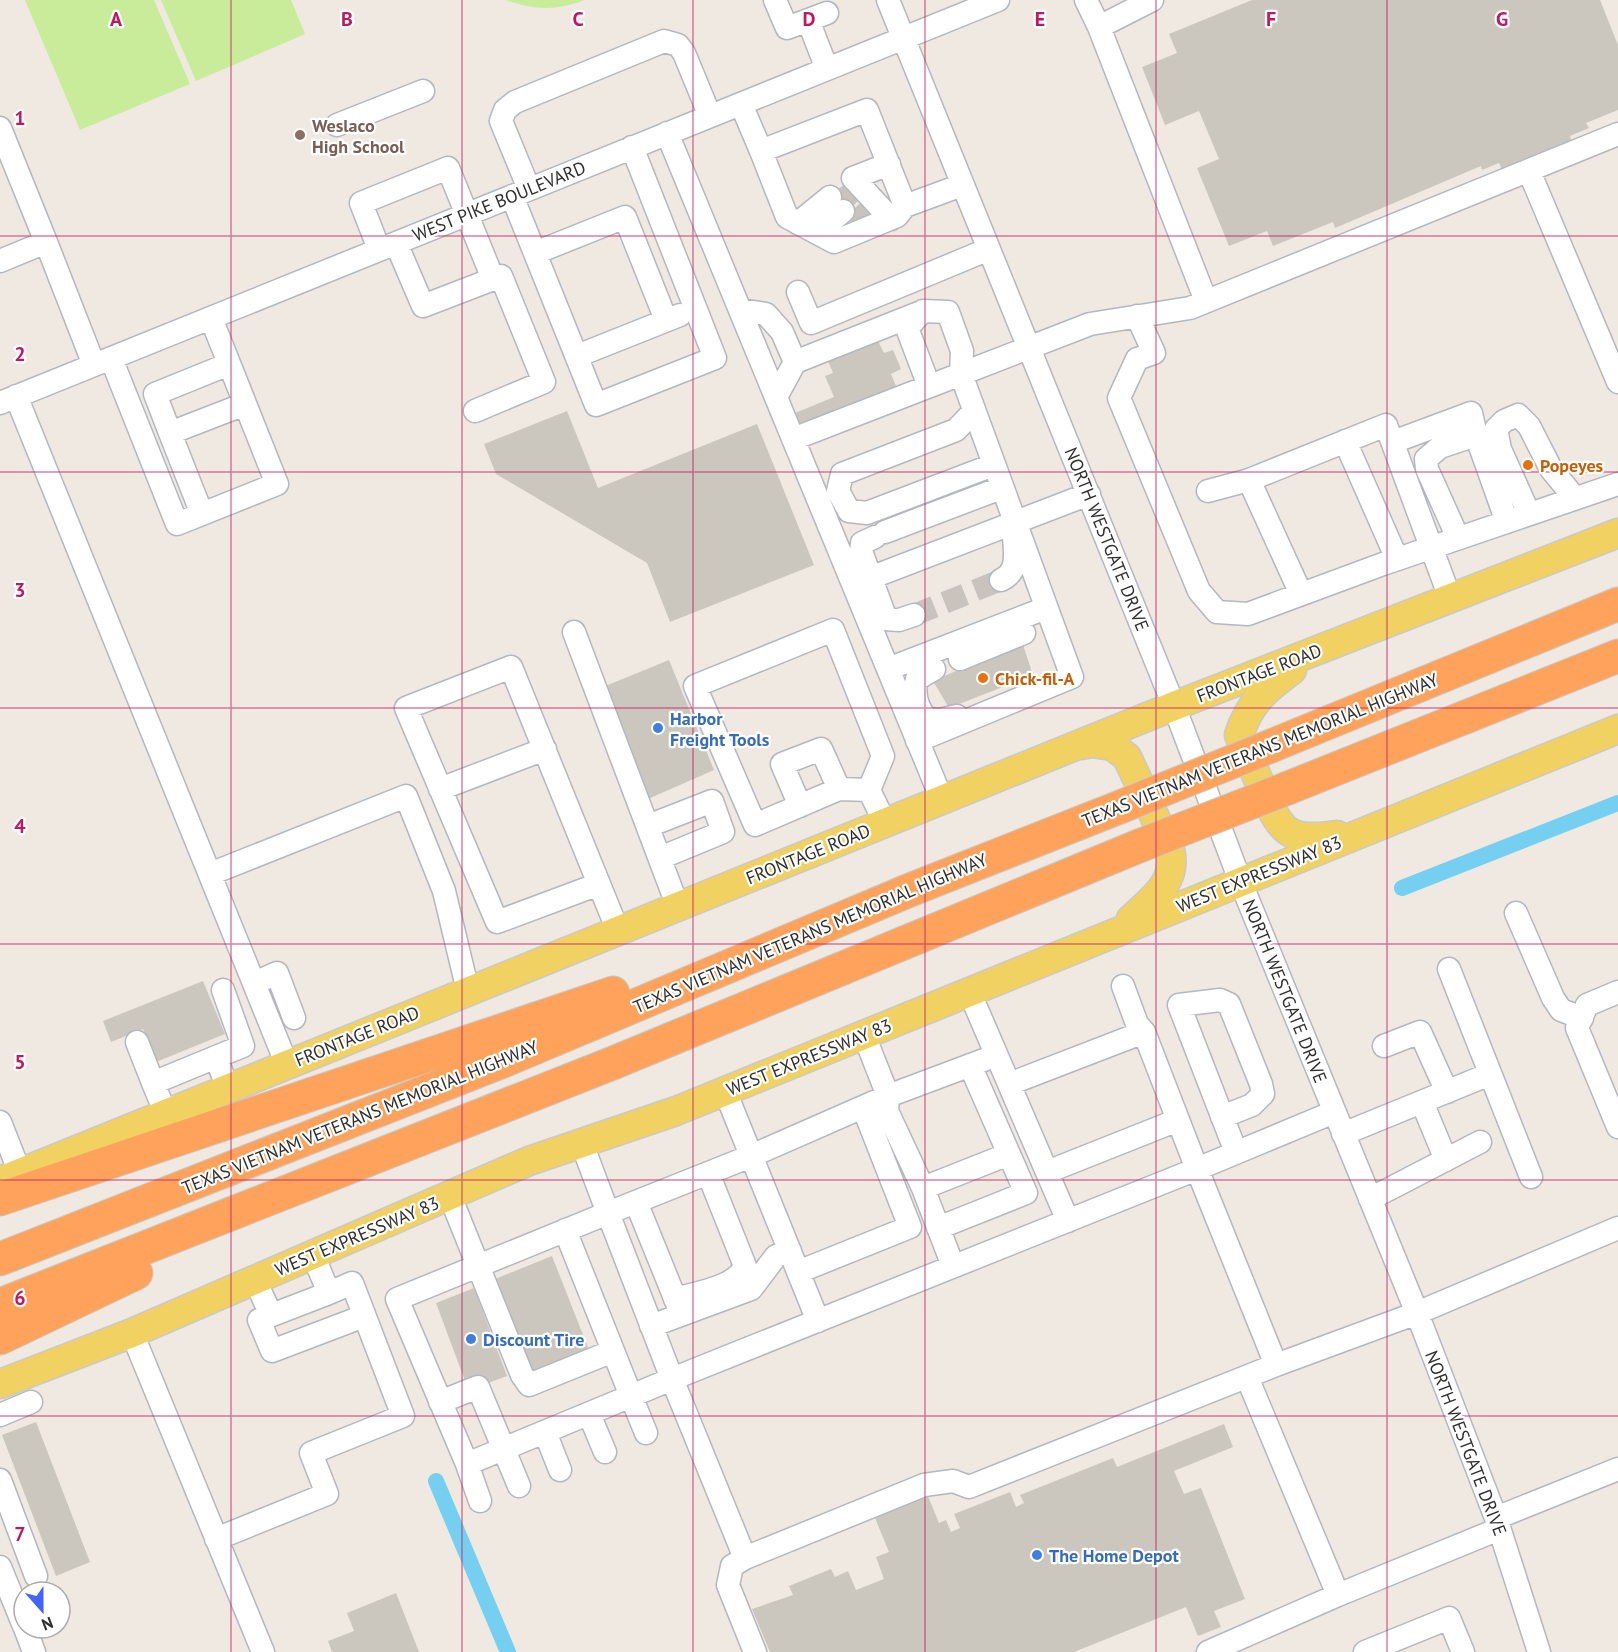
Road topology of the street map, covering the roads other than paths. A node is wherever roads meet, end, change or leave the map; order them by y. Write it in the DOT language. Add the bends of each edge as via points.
graph roads {
  1 [pos="775,0"];
  2 [pos="888,0"];
  3 [pos="998,0"];
  4 [pos="1086,0"];
  5 [pos="1152,0"];
  6 [pos="1099,27"];
  7 [pos="903,38"];
  8 [pos="827,69"];
  9 [pos="423,91"];
  10 [pos="741,104"];
  11 [pos="710,116"];
  12 [pos="337,125"];
  13 [pos="0,128"];
  14 [pos="667,133"];
  15 [pos="1618,134"];
  16 [pos="632,147"];
  17 [pos="760,151"];
  18 [pos="889,164"];
  19 [pos="1529,171"];
  20 [pos="962,185"];
  21 [pos="521,192"];
  22 [pos="860,201"];
  23 [pos="466,214"];
  24 [pos="816,233"];
  25 [pos="46,242"];
  26 [pos="388,246"];
  27 [pos="989,249"];
  28 [pos="535,253"];
  29 [pos="0,261"];
  30 [pos="493,279"];
  31 [pos="798,292"];
  32 [pos="1206,301"];
  33 [pos="696,309"];
  34 [pos="740,310"];
  35 [pos="923,311"];
  36 [pos="1137,316"];
  37 [pos="211,318"];
  38 [pos="666,320"];
  39 [pos="1029,347"];
  40 [pos="577,356"];
  41 [pos="103,361"];
  42 [pos="795,362"];
  43 [pos="230,364"];
  44 [pos="961,374"];
  45 [pos="1618,382"];
  46 [pos="929,386"];
  47 [pos="776,397"];
  48 [pos="8,399"];
  49 [pos="245,404"];
  50 [pos="161,410"];
  51 [pos="475,411"];
  52 [pos="974,411"];
  53 [pos="136,420"];
  54 [pos="170,433"];
  55 [pos="1476,435"];
  56 [pos="793,439"];
  57 [pos="1345,441"];
  58 [pos="1393,442"];
  59 [pos="993,465"];
  60 [pos="809,478"];
  61 [pos="1249,480"];
  62 [pos="1618,483"];
  63 [pos="1001,488"];
  64 [pos="1208,491"];
  65 [pos="1089,494"];
  66 [pos="1571,495"];
  67 [pos="868,513"];
  68 [pos="202,514"];
  69 [pos="1529,514"];
  70 [pos="1507,522"];
  71 [pos="1014,523"];
  72 [pos="1618,533"];
  73 [pos="832,534"];
  74 [pos="1458,538"];
  75 [pos="1433,547"];
  76 [pos="1397,559"];
  77 [pos="870,578"];
  78 [pos="1001,580"];
  79 [pos="1301,594"];
  80 [pos="1450,598"];
  81 [pos="1618,604"];
  82 [pos="1046,608"];
  83 [pos="914,615"];
  84 [pos="574,632"];
  85 [pos="1321,649"];
  86 [pos="1618,656"];
  87 [pos="960,659"];
  88 [pos="1618,663"];
  89 [pos="888,669"];
  90 [pos="934,669"];
  91 [pos="1524,695"];
  92 [pos="1001,706"];
  93 [pos="1174,706"];
  94 [pos="1618,729"];
  95 [pos="917,741"];
  96 [pos="1075,746"];
  97 [pos="545,749"];
  98 [pos="440,789"];
  99 [pos="839,789"];
  100 [pos="870,790"];
  101 [pos="942,800"];
  102 [pos="800,806"];
  103 [pos="885,823"];
  104 [pos="648,826"];
  105 [pos="1362,832"];
  106 [pos="660,858"];
  107 [pos="210,874"];
  108 [pos="1240,883"];
  109 [pos="599,884"];
  110 [pos="910,890"];
  111 [pos="678,907"];
  112 [pos="1516,913"];
  113 [pos="618,931"];
  114 [pos="1118,931"];
  115 [pos="1449,969"];
  116 [pos="255,983"];
  117 [pos="1123,986"];
  118 [pos="223,990"];
  119 [pos="468,992"];
  120 [pos="969,992"];
  121 [pos="1618,992"];
  122 [pos="294,1018"];
  123 [pos="1582,1018"];
  124 [pos="1144,1032"];
  125 [pos="864,1035"];
  126 [pos="137,1042"];
  127 [pos="1384,1046"];
  128 [pos="997,1056"];
  129 [pos="216,1057"];
  130 [pos="287,1065"];
  131 [pos="970,1065"];
  132 [pos="1490,1074"];
  133 [pos="153,1083"];
  134 [pos="1009,1084"];
  135 [pos="228,1089"];
  136 [pos="725,1091"];
  137 [pos="1447,1092"];
  138 [pos="888,1096"];
  139 [pos="1422,1102"];
  140 [pos="1252,1105"];
  141 [pos="863,1107"];
  142 [pos="1334,1112"];
  143 [pos="166,1114"];
  144 [pos="1222,1117"];
  145 [pos="1178,1120"];
  146 [pos="0,1122"];
  147 [pos="1618,1126"];
  148 [pos="1343,1134"];
  149 [pos="1264,1141"];
  150 [pos="1480,1142"];
  151 [pos="582,1144"];
  152 [pos="1236,1152"];
  153 [pos="1009,1154"];
  154 [pos="751,1156"];
  155 [pos="377,1158"];
  156 [pos="1446,1160"];
  157 [pos="1197,1169"];
  158 [pos="1047,1172"];
  159 [pos="708,1173"];
  160 [pos="10,1177"];
  161 [pos="1531,1177"];
  162 [pos="923,1188"];
  163 [pos="450,1196"];
  164 [pos="0,1199"];
  165 [pos="1370,1199"];
  166 [pos="636,1202"];
  167 [pos="608,1213"];
  168 [pos="1068,1221"];
  169 [pos="1618,1227"];
  170 [pos="938,1228"];
  171 [pos="565,1230"];
  172 [pos="313,1255"];
  173 [pos="0,1259"];
  174 [pos="794,1262"];
  175 [pos="477,1264"];
  176 [pos="953,1266"];
  177 [pos="255,1280"];
  178 [pos="329,1293"];
  179 [pos="0,1305"];
  180 [pos="679,1307"];
  181 [pos="1417,1313"];
  182 [pos="271,1315"];
  183 [pos="364,1316"];
  184 [pos="818,1320"];
  185 [pos="651,1326"];
  186 [pos="132,1333"];
  187 [pos="0,1338"];
  188 [pos="613,1351"];
  189 [pos="1276,1365"];
  190 [pos="1248,1377"];
  191 [pos="672,1379"];
  192 [pos="0,1384"];
  193 [pos="631,1396"];
  194 [pos="31,1402"];
  195 [pos="440,1402"];
  196 [pos="588,1414"];
  197 [pos="0,1415"];
  198 [pos="545,1432"];
  199 [pos="646,1433"];
  200 [pos="504,1449"];
  201 [pos="605,1452"];
  202 [pos="467,1464"];
  203 [pos="1618,1469"];
  204 [pos="560,1470"];
  205 [pos="0,1480"];
  206 [pos="519,1486"];
  207 [pos="480,1501"];
  208 [pos="1498,1524"];
  209 [pos="216,1539"];
  210 [pos="745,1558"];
  211 [pos="36,1576"];
  212 [pos="3,1581"];
  213 [pos="1338,1595"];
  214 [pos="12,1601"];
  215 [pos="263,1652"];
  216 [pos="755,1652"];
  217 [pos="1208,1652"];
  218 [pos="1365,1652"];
  219 [pos="1463,1652"];
  220 [pos="1539,1652"];
  1 -- 8 [label="street" via="786,28 817,16"];
  2 -- 7 [label="street, NORTH WESTGATE DRIVE"];
  3 -- 7 [label="street, WEST PIKE BOULEVARD"];
  4 -- 6 [label="street"];
  5 -- 6 [label="street"];
  6 -- 32 [label="street"];
  7 -- 8 [label="street, WEST PIKE BOULEVARD"];
  7 -- 20 [label="street, NORTH WESTGATE DRIVE"];
  8 -- 10 [label="street, WEST PIKE BOULEVARD"];
  9 -- 12 [label="street"];
  10 -- 11 [label="street, WEST PIKE BOULEVARD"];
  10 -- 17 [label="street"];
  11 -- 14 [label="street, WEST PIKE BOULEVARD"];
  11 -- 21 [label="street" via="684,52 678,45 664,41 514,102 504,110 501,121"];
  13 -- 25 [label="street"];
  14 -- 16 [label="street, WEST PIKE BOULEVARD"];
  14 -- 34 [label="street"];
  15 -- 19 [label="street"];
  16 -- 21 [label="street, WEST PIKE BOULEVARD"];
  16 -- 33 [label="street"];
  17 -- 18 [label="street" via="867,110"];
  17 -- 24 [label="street" via="787,217"];
  18 -- 22 [label="street"];
  18 -- 22 [label="street"];
  19 -- 32 [label="street"];
  19 -- 45 [label="street"];
  20 -- 22 [label="street"];
  20 -- 27 [label="street, NORTH WESTGATE DRIVE"];
  21 -- 23 [label="street, WEST PIKE BOULEVARD"];
  21 -- 28 [label="street"];
  22 -- 24 [label="street"];
  22 -- 24 [label="street"];
  22 -- 24 [label="street"];
  23 -- 26 [label="street, WEST PIKE BOULEVARD"];
  23 -- 26 [label="street" via="448,168 361,202"];
  23 -- 30 [label="street"];
  25 -- 29 [label="street"];
  25 -- 41 [label="street"];
  26 -- 30 [label="street" via="423,306"];
  26 -- 37 [label="street, WEST PIKE BOULEVARD"];
  27 -- 31 [label="street" via="811,323"];
  27 -- 39 [label="street, NORTH WESTGATE DRIVE"];
  28 -- 38 [label="street" via="625,217"];
  28 -- 40 [label="street"];
  30 -- 51 [label="street" via="501,276 544,382"];
  32 -- 36 [label="street" via="1190,308"];
  33 -- 38 [label="street"];
  33 -- 40 [label="street" via="715,358 596,405"];
  34 -- 42 [label="street" via="766,314 782,333"];
  34 -- 47 [label="street"];
  35 -- 42 [label="street"];
  35 -- 44 [label="street" via="948,312 962,351"];
  35 -- 46 [label="street" via="907,328"];
  36 -- 39 [label="street" via="1090,324"];
  36 -- 79 [label="street" via="1154,353 1137,359 1119,398 1199,591 1217,612 1248,614"];
  37 -- 41 [label="street, WEST PIKE BOULEVARD"];
  37 -- 43 [label="street"];
  38 -- 40 [label="street"];
  39 -- 44 [label="street"];
  39 -- 65 [label="street, NORTH WESTGATE DRIVE"];
  41 -- 48 [label="street, WEST PIKE BOULEVARD"];
  41 -- 53 [label="street"];
  42 -- 47 [label="street"];
  43 -- 49 [label="street"];
  43 -- 50 [label="street" via="155,394"];
  44 -- 46 [label="street"];
  44 -- 52 [label="street"];
  46 -- 56 [label="street"];
  47 -- 56 [label="street"];
  48 -- 107 [label="street"];
  49 -- 54 [label="street"];
  49 -- 68 [label="street" via="277,484"];
  50 -- 53 [label="street"];
  50 -- 54 [label="street"];
  52 -- 59 [label="street"];
  52 -- 60 [label="street"];
  52 -- 67 [label="street" via="956,430 842,474 838,491 849,511"];
  53 -- 68 [label="street" via="177,524"];
  54 -- 68 [label="street"];
  55 -- 58 [label="street" via="1471,413"];
  55 -- 70 [label="street"];
  55 -- 74 [label="street" via="1440,447 1426,459"];
  56 -- 60 [label="street"];
  57 -- 58 [label="street" via="1386,425"];
  57 -- 61 [label="street"];
  57 -- 76 [label="street"];
  58 -- 75 [label="street"];
  59 -- 63 [label="street"];
  59 -- 67 [label="street"];
  60 -- 73 [label="street"];
  61 -- 64 [label="street"];
  61 -- 79 [label="street"];
  62 -- 66 [label="street"];
  63 -- 71 [label="street"];
  63 -- 77 [label="street" via="862,543"];
  65 -- 71 [label="street"];
  65 -- 93 [label="street, NORTH WESTGATE DRIVE"];
  66 -- 69 [label="street"];
  66 -- 69 [label="street" via="1551,468 1529,426 1518,415 1504,421 1496,429 1500,449"];
  67 -- 73 [label="street" via="858,523"];
  69 -- 70 [label="street"];
  70 -- 74 [label="street"];
  71 -- 77 [label="street"];
  71 -- 78 [label="street" via="1014,569"];
  71 -- 82 [label="street"];
  72 -- 80 [label="main road, FRONTAGE ROAD"];
  73 -- 89 [label="street"];
  74 -- 75 [label="street"];
  75 -- 76 [label="street"];
  75 -- 80 [label="street"];
  76 -- 79 [label="street"];
  77 -- 83 [label="street" via="885,619"];
  80 -- 85 [label="main road, FRONTAGE ROAD"];
  81 -- 110 [label="highway, TEXAS VIETNAM VETERANS MEMORIAL HIGHWAY, bridge"];
  82 -- 87 [label="street" via="1033,629"];
  82 -- 89 [label="street"];
  82 -- 92 [label="street" via="1072,677"];
  84 -- 104 [label="street"];
  85 -- 93 [label="main road, FRONTAGE ROAD"];
  85 -- 105 [label="main road" via="1264,691 1247,712 1239,735 1278,824 1293,835 1313,839"];
  86 -- 91 [label="highway"];
  88 -- 91 [label="highway"];
  89 -- 95 [label="street"];
  90 -- 92 [label="street" via="917,679 914,691 927,719 940,720"];
  91 -- 155 [label="highway, bridge" via="1139,846"];
  92 -- 95 [label="street"];
  93 -- 96 [label="main road, FRONTAGE ROAD"];
  93 -- 108 [label="street, NORTH WESTGATE DRIVE"];
  94 -- 105 [label="main road, WEST EXPRESSWAY 83"];
  95 -- 101 [label="street"];
  96 -- 101 [label="main road, FRONTAGE ROAD"];
  96 -- 114 [label="main road" via="1112,746 1127,757 1170,850 1173,863 1163,888"];
  97 -- 98 [label="street"];
  97 -- 98 [label="street" via="511,667 406,708"];
  97 -- 109 [label="street"];
  98 -- 109 [label="street" via="497,922"];
  99 -- 100 [label="street"];
  99 -- 102 [label="street"];
  99 -- 102 [label="street" via="821,749 782,764"];
  100 -- 102 [label="street" via="883,756 833,630 695,686 755,825"];
  100 -- 103 [label="street"];
  101 -- 103 [label="main road, FRONTAGE ROAD"];
  103 -- 111 [label="main road, FRONTAGE ROAD"];
  104 -- 106 [label="street"];
  104 -- 106 [label="street" via="712,801 723,832"];
  105 -- 108 [label="main road, WEST EXPRESSWAY 83"];
  106 -- 111 [label="street"];
  107 -- 116 [label="street"];
  107 -- 119 [label="street" via="406,796 444,891"];
  108 -- 114 [label="main road, WEST EXPRESSWAY 83"];
  108 -- 142 [label="street, NORTH WESTGATE DRIVE"];
  109 -- 113 [label="street"];
  110 -- 164 [label="highway" via="491,1036"];
  110 -- 173 [label="highway, TEXAS VIETNAM VETERANS MEMORIAL HIGHWAY" via="501,1062"];
  111 -- 113 [label="main road, FRONTAGE ROAD"];
  112 -- 123 [label="street" via="1553,998 1561,1010"];
  113 -- 119 [label="main road, FRONTAGE ROAD"];
  114 -- 120 [label="main road, WEST EXPRESSWAY 83"];
  115 -- 132 [label="street"];
  116 -- 122 [label="street" via="277,973"];
  116 -- 130 [label="street"];
  117 -- 124 [label="street" via="1137,1024"];
  118 -- 129 [label="street" via="243,1046"];
  119 -- 130 [label="main road, FRONTAGE ROAD"];
  120 -- 125 [label="main road, WEST EXPRESSWAY 83"];
  120 -- 128 [label="street"];
  121 -- 123 [label="street" via="1587,1005"];
  123 -- 147 [label="street" via="1577,1028"];
  124 -- 134 [label="street"];
  124 -- 145 [label="street"];
  125 -- 136 [label="main road, WEST EXPRESSWAY 83"];
  125 -- 138 [label="street"];
  126 -- 133 [label="street"];
  127 -- 137 [label="street" via="1420,1032"];
  128 -- 131 [label="street"];
  128 -- 134 [label="street"];
  129 -- 133 [label="street"];
  129 -- 135 [label="street"];
  130 -- 135 [label="main road, FRONTAGE ROAD"];
  131 -- 138 [label="street"];
  131 -- 153 [label="street"];
  132 -- 137 [label="street"];
  132 -- 161 [label="street"];
  133 -- 143 [label="street"];
  134 -- 158 [label="street"];
  135 -- 143 [label="main road, FRONTAGE ROAD"];
  136 -- 151 [label="main road, WEST EXPRESSWAY 83"];
  136 -- 154 [label="street"];
  137 -- 139 [label="street"];
  138 -- 141 [label="street"];
  138 -- 162 [label="street" via="887,1111"];
  139 -- 148 [label="street"];
  139 -- 156 [label="street"];
  140 -- 144 [label="street"];
  140 -- 144 [label="street" via="1263,1094 1261,1084 1229,1004 1220,1000 1179,1005"];
  140 -- 149 [label="street" via="1251,1118"];
  141 -- 154 [label="street"];
  141 -- 174 [label="street" via="910,1227"];
  142 -- 148 [label="street, NORTH WESTGATE DRIVE"];
  142 -- 149 [label="street"];
  143 -- 160 [label="main road, FRONTAGE ROAD"];
  144 -- 152 [label="street"];
  145 -- 157 [label="street"];
  145 -- 158 [label="street"];
  146 -- 160 [label="street"];
  148 -- 165 [label="street, NORTH WESTGATE DRIVE"];
  149 -- 152 [label="street"];
  150 -- 156 [label="street"];
  151 -- 163 [label="main road, WEST EXPRESSWAY 83" via="529,1161"];
  151 -- 167 [label="street"];
  152 -- 157 [label="street"];
  153 -- 162 [label="street"];
  153 -- 170 [label="street" via="1026,1193"];
  154 -- 159 [label="street"];
  154 -- 174 [label="street"];
  155 -- 179 [label="highway"];
  155 -- 187 [label="highway"];
  156 -- 165 [label="street"];
  157 -- 168 [label="street"];
  157 -- 189 [label="street"];
  158 -- 168 [label="street"];
  159 -- 166 [label="street"];
  159 -- 180 [label="street" via="746,1266 732,1280"];
  162 -- 170 [label="street"];
  163 -- 172 [label="main road, WEST EXPRESSWAY 83"];
  163 -- 175 [label="street"];
  165 -- 181 [label="street, NORTH WESTGATE DRIVE"];
  166 -- 167 [label="street"];
  166 -- 180 [label="street"];
  167 -- 171 [label="street"];
  167 -- 185 [label="street"];
  168 -- 176 [label="street"];
  169 -- 181 [label="street"];
  170 -- 176 [label="street"];
  171 -- 175 [label="street"];
  171 -- 188 [label="street"];
  172 -- 177 [label="main road, WEST EXPRESSWAY 83"];
  172 -- 178 [label="street"];
  174 -- 180 [label="street" via="776,1256 751,1288"];
  174 -- 184 [label="street"];
  175 -- 188 [label="street" via="529,1384"];
  175 -- 195 [label="street" via="397,1299"];
  176 -- 184 [label="street"];
  177 -- 182 [label="street"];
  177 -- 186 [label="main road, WEST EXPRESSWAY 83"];
  178 -- 182 [label="street"];
  178 -- 183 [label="street" via="352,1283"];
  180 -- 185 [label="street"];
  181 -- 189 [label="street"];
  181 -- 208 [label="street, NORTH WESTGATE DRIVE"];
  182 -- 183 [label="street" via="260,1320 272,1351"];
  183 -- 209 [label="street" via="403,1416 311,1453 327,1494"];
  184 -- 191 [label="street"];
  185 -- 191 [label="street"];
  186 -- 192 [label="main road, WEST EXPRESSWAY 83"];
  186 -- 209 [label="street"];
  188 -- 193 [label="street"];
  189 -- 190 [label="street"];
  190 -- 210 [label="street" via="969,1487 953,1481 924,1485"];
  190 -- 213 [label="street"];
  191 -- 193 [label="street"];
  191 -- 210 [label="street"];
  193 -- 196 [label="street"];
  193 -- 199 [label="street"];
  194 -- 197 [label="street"];
  195 -- 200 [label="street" via="478,1387"];
  195 -- 202 [label="street"];
  196 -- 198 [label="street"];
  196 -- 201 [label="street"];
  198 -- 200 [label="street"];
  198 -- 204 [label="street"];
  200 -- 202 [label="street"];
  200 -- 206 [label="street"];
  202 -- 207 [label="street"];
  203 -- 208 [label="street"];
  205 -- 211 [label="street"];
  208 -- 213 [label="street"];
  208 -- 220 [label="street, NORTH WESTGATE DRIVE"];
  209 -- 215 [label="street"];
  210 -- 216 [label="street" via="732,1566 728,1585"];
  212 -- 214 [label="street"];
  213 -- 217 [label="street"];
  218 -- 219 [label="street" via="1449,1618"];
}
